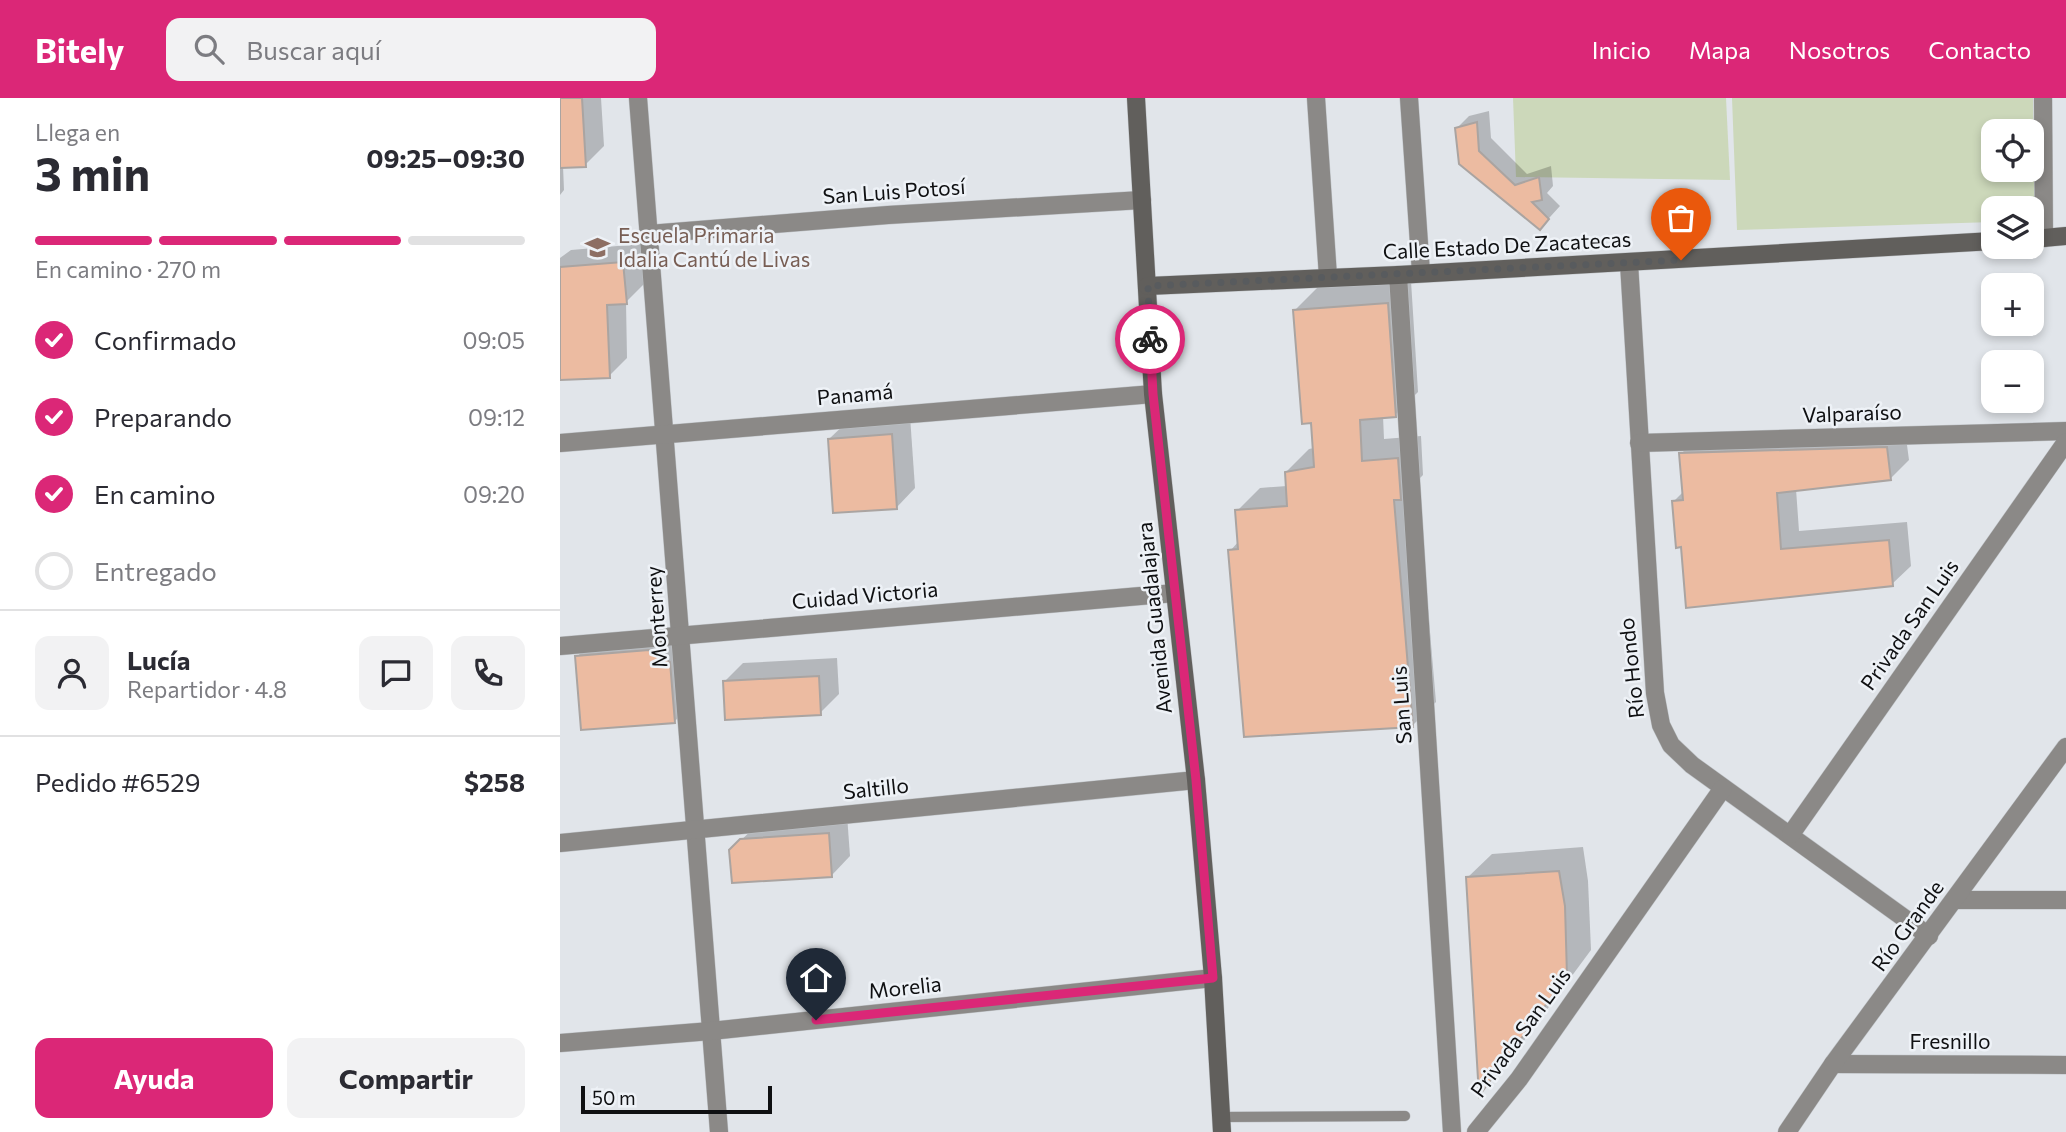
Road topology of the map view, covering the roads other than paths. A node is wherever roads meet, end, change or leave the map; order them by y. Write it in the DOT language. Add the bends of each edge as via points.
graph roads {
  1 [pos="638,98"];
  2 [pos="1136,98"];
  3 [pos="1315,98"];
  4 [pos="1409,98"];
  5 [pos="2043,98"];
  6 [pos="2040,196"];
  7 [pos="1142,200"];
  8 [pos="649,234"];
  9 [pos="2066,236"];
  10 [pos="2044,238"];
  11 [pos="1981,242"];
  12 [pos="1629,262"];
  13 [pos="1421,273"];
  14 [pos="1398,275"];
  15 [pos="1328,277"];
  16 [pos="1148,286"];
  17 [pos="1153,394"];
  18 [pos="2066,431"];
  19 [pos="665,434"];
  20 [pos="2066,442"];
  21 [pos="560,443"];
  22 [pos="1639,443"];
  23 [pos="1175,593"];
  24 [pos="682,634"];
  25 [pos="560,646"];
  26 [pos="2066,747"];
  27 [pos="1196,780"];
  28 [pos="1723,788"];
  29 [pos="694,830"];
  30 [pos="1791,834"];
  31 [pos="560,843"];
  32 [pos="1955,900"];
  33 [pos="2066,900"];
  34 [pos="1929,936"];
  35 [pos="1213,978"];
  36 [pos="711,1031"];
  37 [pos="560,1043"];
  38 [pos="1833,1064"];
  39 [pos="2066,1065"];
  40 [pos="1405,1116"];
  41 [pos="1221,1125"];
  42 [pos="719,1132"];
  43 [pos="1452,1132"];
  44 [pos="1476,1132"];
  45 [pos="1787,1132"];
  1 -- 8 [label="street, Monterrey"];
  2 -- 7 [label="main road, Avenida Guadalajara"];
  3 -- 15 [label="street"];
  4 -- 13 [label="street"];
  5 -- 6 [label="street"];
  7 -- 8 [label="street, San Luis Potosí"];
  7 -- 16 [label="main road, Avenida Guadalajara"];
  8 -- 19 [label="street, Monterrey"];
  9 -- 10 [label="main road"];
  11 -- 12 [label="main road, Calle Estado De Zacatecas"];
  12 -- 13 [label="main road, Calle Estado De Zacatecas"];
  12 -- 22 [label="street, Río Hondo"];
  13 -- 14 [label="main road, Calle Estado De Zacatecas"];
  14 -- 15 [label="main road, Calle Estado De Zacatecas"];
  14 -- 43 [label="street, San Luis"];
  15 -- 16 [label="main road, Calle Estado De Zacatecas"];
  16 -- 17 [label="main road, Avenida Guadalajara"];
  17 -- 19 [label="street, Panamá"];
  17 -- 23 [label="main road, Avenida Guadalajara"];
  18 -- 22 [label="street, Valparaíso"];
  19 -- 21 [label="street, Panamá"];
  19 -- 24 [label="street, Monterrey"];
  20 -- 30 [label="street, Privada San Luis"];
  22 -- 28 [label="street, Río Hondo" via="1651,657 1661,725 1671,745"];
  23 -- 24 [label="street, Cuidad Victoria"];
  23 -- 27 [label="main road, Avenida Guadalajara"];
  24 -- 25 [label="street, Cuidad Victoria"];
  24 -- 29 [label="street, Monterrey"];
  26 -- 32 [label="street, Río Grande"];
  27 -- 29 [label="street, Saltillo"];
  27 -- 35 [label="main road, Avenida Guadalajara"];
  28 -- 30 [label="street, Río Hondo"];
  28 -- 44 [label="street, Privada San Luis" via="1519,1079"];
  29 -- 31 [label="street, Saltillo"];
  29 -- 36 [label="street, Monterrey"];
  30 -- 34 [label="street, Río Hondo"];
  32 -- 33 [label="street"];
  32 -- 34 [label="street, Río Grande"];
  34 -- 38 [label="street, Río Grande"];
  35 -- 36 [label="street, Morelia"];
  35 -- 41 [label="main road, Avenida Guadalajara"];
  36 -- 37 [label="street, Morelia"];
  36 -- 42 [label="street, Monterrey"];
  38 -- 39 [label="street, Fresnillo"];
  38 -- 45 [label="street, Río Grande"];
  40 -- 41 [label="lane"];
}
